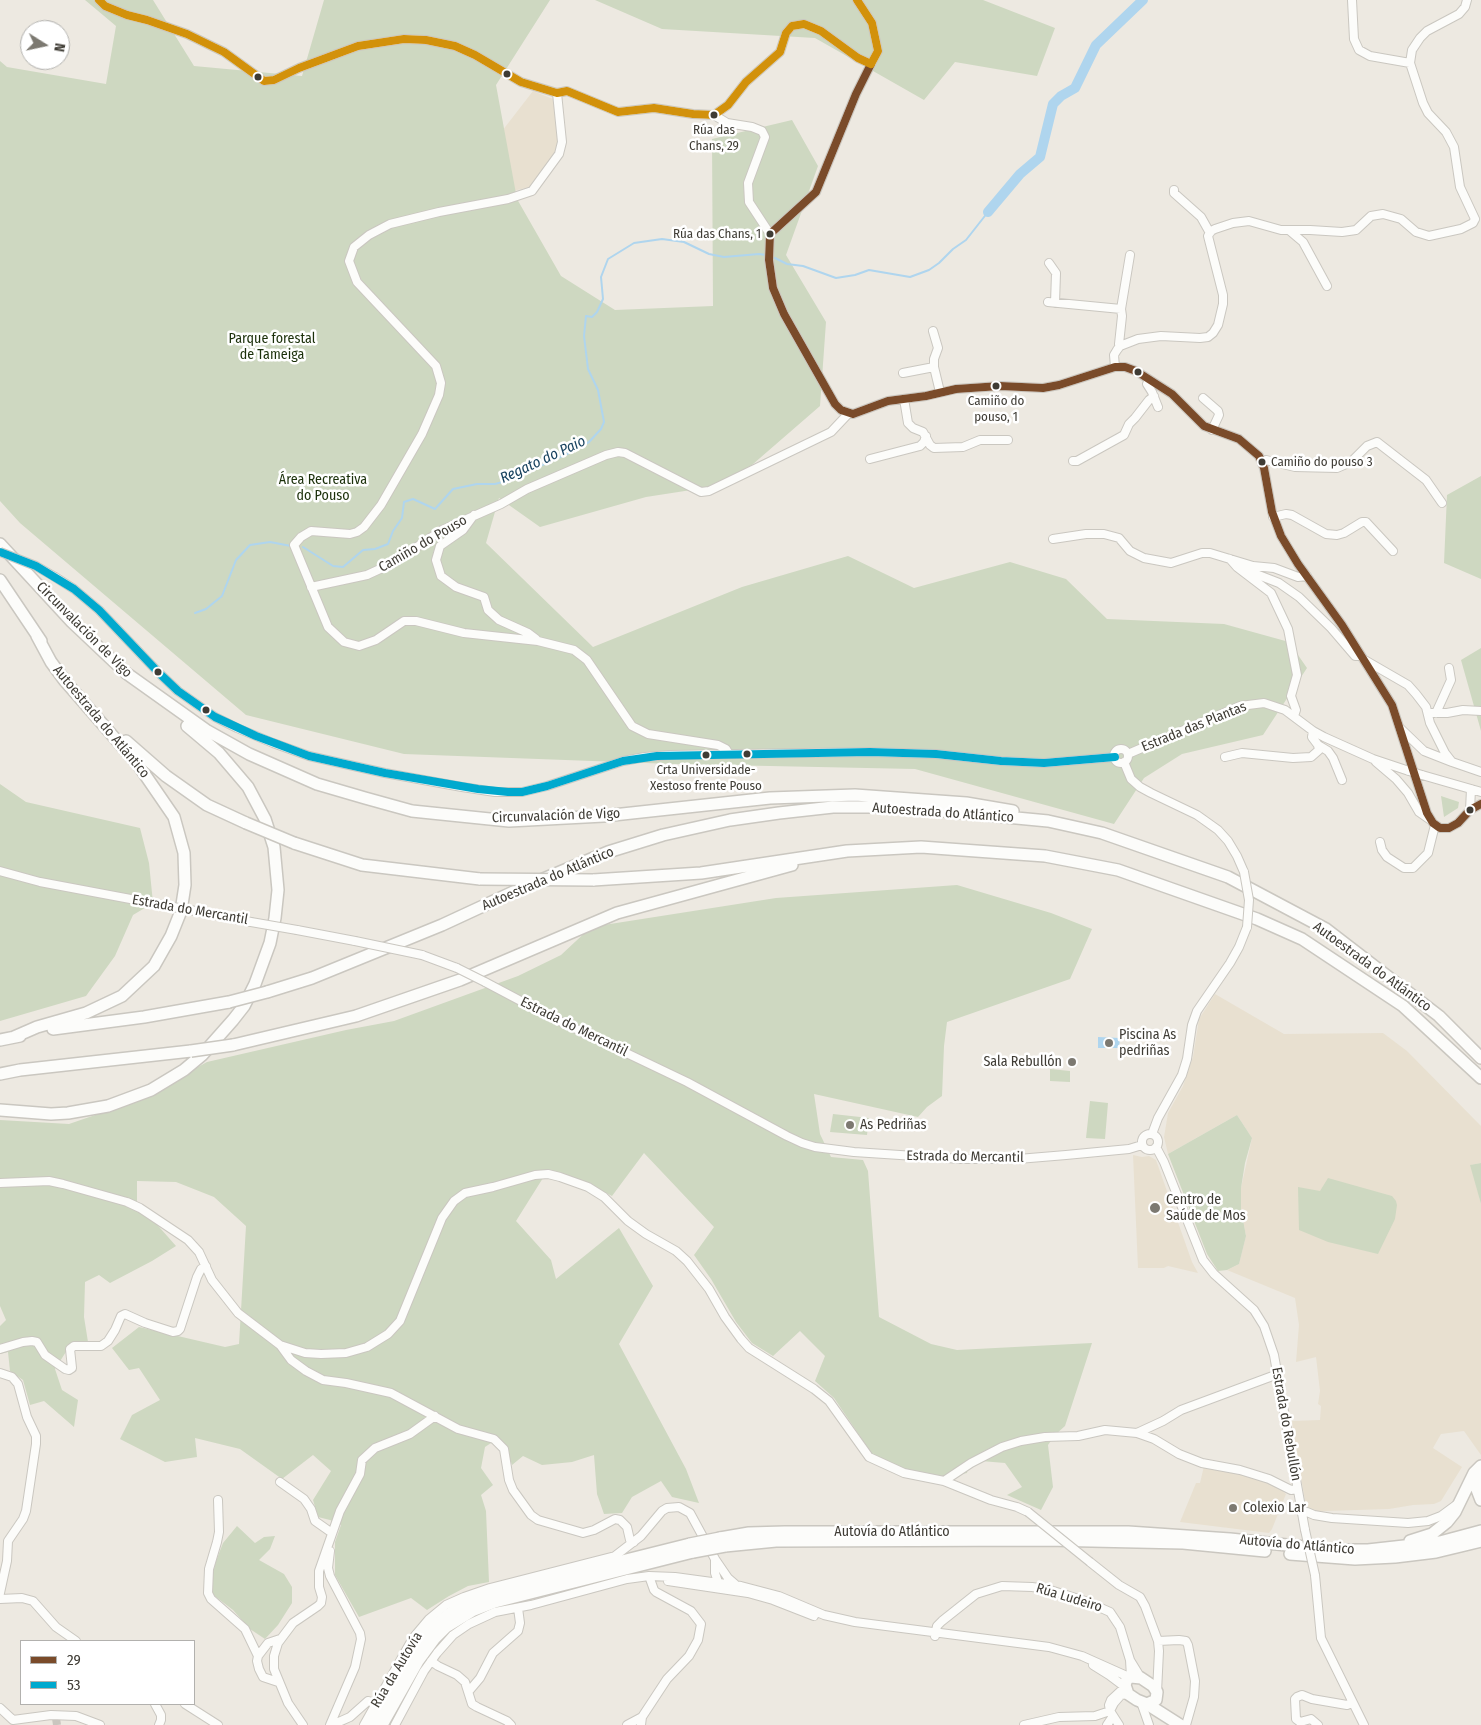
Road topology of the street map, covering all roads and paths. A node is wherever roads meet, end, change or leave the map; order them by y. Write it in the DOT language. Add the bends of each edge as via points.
graph roads {
  1 [pos="99,0"];
  2 [pos="857,0"];
  3 [pos="1352,0"];
  4 [pos="1467,0"];
  5 [pos="1410,63"];
  6 [pos="872,64"];
  7 [pos="557,93"];
  8 [pos="714,115"];
  9 [pos="1174,190"];
  10 [pos="1478,220"];
  11 [pos="1290,231"];
  12 [pos="1210,233"];
  13 [pos="770,234"];
  14 [pos="1130,255"];
  15 [pos="1049,263"];
  16 [pos="1327,286"];
  17 [pos="1121,309"];
  18 [pos="932,331"];
  19 [pos="1120,346"];
  20 [pos="934,367"];
  21 [pos="1115,367"];
  22 [pos="903,374"];
  23 [pos="1149,380"];
  24 [pos="940,392"];
  25 [pos="1154,396"];
  26 [pos="1203,398"];
  27 [pos="904,399"];
  28 [pos="1158,407"];
  29 [pos="848,414"];
  30 [pos="1212,430"];
  31 [pos="926,436"];
  32 [pos="1008,440"];
  33 [pos="870,460"];
  34 [pos="1073,461"];
  35 [pos="1263,462"];
  36 [pos="1442,503"];
  37 [pos="475,514"];
  38 [pos="1273,517"];
  39 [pos="1053,539"];
  40 [pos="0,544"];
  41 [pos="1393,551"];
  42 [pos="0,552"];
  43 [pos="1230,560"];
  44 [pos="1236,567"];
  45 [pos="1307,576"];
  46 [pos="0,580"];
  47 [pos="311,587"];
  48 [pos="37,636"];
  49 [pos="538,641"];
  50 [pos="1362,657"];
  51 [pos="1449,668"];
  52 [pos="138,682"];
  53 [pos="1481,711"];
  54 [pos="1432,713"];
  55 [pos="1294,716"];
  56 [pos="1400,728"];
  57 [pos="1313,731"];
  58 [pos="1318,745"];
  59 [pos="729,754"];
  60 [pos="1128,754"];
  61 [pos="1115,757"];
  62 [pos="1225,757"];
  63 [pos="1373,759"];
  64 [pos="1124,762"];
  65 [pos="1452,762"];
  66 [pos="1481,772"];
  67 [pos="1342,780"];
  68 [pos="1471,789"];
  69 [pos="1481,792"];
  70 [pos="1471,800"];
  71 [pos="1481,803"];
  72 [pos="1470,810"];
  73 [pos="1048,821"];
  74 [pos="1434,824"];
  75 [pos="1380,842"];
  76 [pos="847,851"];
  77 [pos="0,871"];
  78 [pos="1439,1016"];
  79 [pos="14,1037"];
  80 [pos="0,1040"];
  81 [pos="1481,1049"];
  82 [pos="1481,1058"];
  83 [pos="0,1074"];
  84 [pos="1481,1078"];
  85 [pos="0,1110"];
  86 [pos="1152,1134"];
  87 [pos="1142,1145"];
  88 [pos="1156,1148"];
  89 [pos="0,1183"];
  90 [pos="206,1266"];
  91 [pos="280,1345"];
  92 [pos="0,1349"];
  93 [pos="0,1373"];
  94 [pos="1278,1374"];
  95 [pos="435,1416"];
  96 [pos="1137,1433"];
  97 [pos="1481,1467"];
  98 [pos="944,1481"];
  99 [pos="280,1482"];
  100 [pos="1296,1489"];
  101 [pos="1462,1498"];
  102 [pos="218,1500"];
  103 [pos="1481,1500"];
  104 [pos="1301,1512"];
  105 [pos="1481,1531"];
  106 [pos="331,1537"];
  107 [pos="632,1539"];
  108 [pos="4,1540"];
  109 [pos="1481,1541"];
  110 [pos="722,1542"];
  111 [pos="692,1548"];
  112 [pos="1392,1548"];
  113 [pos="588,1563"];
  114 [pos="715,1563"];
  115 [pos="724,1573"];
  116 [pos="569,1574"];
  117 [pos="539,1578"];
  118 [pos="649,1578"];
  119 [pos="669,1581"];
  120 [pos="704,1581"];
  121 [pos="719,1583"];
  122 [pos="735,1584"];
  123 [pos="490,1588"];
  124 [pos="0,1594"];
  125 [pos="0,1599"];
  126 [pos="518,1608"];
  127 [pos="806,1614"];
  128 [pos="935,1634"];
  129 [pos="280,1639"];
  130 [pos="75,1640"];
  131 [pos="1158,1641"];
  132 [pos="258,1656"];
  133 [pos="431,1661"];
  134 [pos="1158,1675"];
  135 [pos="1112,1677"];
  136 [pos="278,1682"];
  137 [pos="1134,1683"];
  138 [pos="469,1691"];
  139 [pos="1111,1700"];
  140 [pos="376,1703"];
  141 [pos="1352,1703"];
  142 [pos="156,1705"];
  143 [pos="185,1705"];
  144 [pos="0,1708"];
  145 [pos="1151,1708"];
  146 [pos="1112,1713"];
  147 [pos="642,1721"];
  148 [pos="96,1723"];
  149 [pos="159,1725"];
  150 [pos="218,1725"];
  151 [pos="303,1725"];
  152 [pos="331,1725"];
  153 [pos="364,1725"];
  154 [pos="373,1725"];
  155 [pos="382,1725"];
  156 [pos="395,1725"];
  157 [pos="511,1725"];
  158 [pos="627,1725"];
  159 [pos="1024,1725"];
  160 [pos="1107,1725"];
  161 [pos="1119,1725"];
  162 [pos="1180,1725"];
  163 [pos="1186,1725"];
  164 [pos="1318,1725"];
  165 [pos="1364,1725"];
  1 -- 7 [label="street" via="105,6 187,34 224,52 264,81 274,80 358,46 404,39 455,46 521,82"];
  2 -- 6 [label="street" via="872,23 878,51"];
  3 -- 5 [label="street" via="1354,39 1359,50 1370,56"];
  4 -- 5 [label="street" via="1459,14 1420,38 1410,54"];
  5 -- 10 [label="street" via="1425,108 1446,132 1454,148 1460,187"];
  6 -- 8 [label="street" via="858,58 821,31 804,24 792,26 786,33 780,52"];
  6 -- 13 [label="street" via="856,94 816,192"];
  7 -- 8 [label="street" via="567,92 618,112 654,108"];
  7 -- 47 [label="street" via="562,142 559,154 532,190 508,199 390,224 354,248 349,261 357,282 436,366 441,382 439,395 422,434 381,505 364,527 350,534 311,531 300,536 294,545"];
  8 -- 13 [label="street" via="726,122 762,131 765,137 748,183 749,202"];
  9 -- 12 [label="street" via="1201,217"];
  10 -- 11 [label="street" via="1458,230 1429,236 1416,232 1401,219 1384,214 1371,216 1353,231"];
  11 -- 12 [label="street" via="1241,221"];
  11 -- 16 [label="street" via="1302,242"];
  12 -- 19 [label="street" via="1209,241 1223,295 1218,325 1213,333 1200,338 1148,337"];
  13 -- 29 [label="street" via="768,260 773,288 784,314 830,397"];
  14 -- 17 [label="street"];
  15 -- 17 [label="street" via="1056,273 1051,302"];
  17 -- 19 [label="street"];
  18 -- 20 [label="street" via="938,348"];
  19 -- 21 [label="street" via="1114,355"];
  20 -- 22 [label="street"];
  20 -- 24 [label="street"];
  21 -- 23 [label="street" via="1129,368"];
  21 -- 24 [label="street" via="1043,388 970,387"];
  23 -- 25 [label="street" via="1147,384"];
  23 -- 30 [label="street" via="1172,394"];
  24 -- 27 [label="street"];
  25 -- 28 [label="street"];
  25 -- 34 [label="street" via="1121,438"];
  26 -- 30 [label="street" via="1220,415"];
  27 -- 29 [label="street"];
  27 -- 31 [label="street" via="908,423"];
  29 -- 37 [label="street, Camiño do Pouso" via="831,432 709,491 700,492 618,452 606,454"];
  30 -- 35 [label="street" via="1239,439"];
  31 -- 32 [label="street" via="934,448 963,446 980,440"];
  31 -- 33 [label="street" via="920,446"];
  35 -- 36 [label="street" via="1337,468 1351,462 1367,446 1377,442 1426,480"];
  35 -- 38 [label="street"];
  37 -- 47 [label="street, Camiño do Pouso" via="367,575"];
  37 -- 49 [label="street" via="463,530 440,546 436,560 441,576 456,587 484,597 488,610 499,620"];
  38 -- 41 [label="street" via="1292,515 1320,531 1337,535 1366,522"];
  38 -- 45 [label="street" via="1281,536"];
  39 -- 43 [label="street" via="1104,534 1119,538 1130,551 1144,558 1171,563 1206,552"];
  40 -- 52 [label="highway, Circunvalación de Vigo" via="72,622"];
  42 -- 59 [label="street, bridge" via="36,566 74,589 99,610 159,673 215,717 309,756 385,774 478,789 522,792 639,758"];
  43 -- 44 [label="street"];
  43 -- 45 [label="street" via="1274,568 1298,577"];
  44 -- 50 [label="street" via="1279,583 1292,592 1332,628 1355,656"];
  44 -- 55 [label="street" via="1271,593 1288,629 1297,675 1291,696 1296,710"];
  45 -- 50 [label="street"];
  46 -- 48 [label="highway"];
  47 -- 49 [label="street" via="328,627 344,642 359,646 376,640 404,622 416,621 464,633"];
  48 -- 76 [label="highway, Autoestrada do Atlántico, bridge" via="128,744 207,805 294,843 362,865 480,879 593,880 701,873"];
  48 -- 79 [label="highway, Autoestrada do Atlántico" via="56,668 139,766 174,817 184,853 185,885 181,911 172,936 154,966 122,996 86,1013"];
  49 -- 59 [label="street" via="574,650 587,660 632,726 648,734 718,745"];
  50 -- 54 [label="street" via="1408,685"];
  50 -- 56 [label="street" via="1392,705"];
  51 -- 54 [label="street" via="1451,680"];
  52 -- 73 [label="highway, Circunvalación de Vigo" via="206,730 249,754 317,784 412,811 509,821 604,816 770,798 855,795 966,803 1011,810"];
  52 -- 85 [label="highway" via="154,701 220,753 248,788 265,819 274,847 278,890 264,964 244,1006 221,1035 202,1056 160,1085 108,1106 68,1113"];
  53 -- 54 [label="street"];
  54 -- 65 [label="street" via="1430,724"];
  55 -- 57 [label="street, Estrada das Plantas"];
  55 -- 60 [label="street, Estrada das Plantas" via="1264,703 1240,706"];
  56 -- 65 [label="street" via="1424,751"];
  56 -- 74 [label="street" via="1427,813"];
  57 -- 58 [label="street" via="1312,737"];
  57 -- 63 [label="street, Estrada das Plantas"];
  58 -- 62 [label="street" via="1319,750 1311,758 1242,753"];
  58 -- 67 [label="street" via="1333,758"];
  59 -- 61 [label="street" via="870,752 1044,763"];
  60 -- 61 [label="street" via="1120,749"];
  60 -- 64 [label="street"];
  61 -- 64 [label="street" via="1117,761"];
  63 -- 68 [label="street, Estrada das Plantas, bridge"];
  63 -- 74 [label="street" via="1396,779 1419,812"];
  64 -- 86 [label="street, bridge" via="1131,779 1140,786 1197,815 1228,841 1244,872 1249,900 1239,947 1197,1010 1182,1075"];
  65 -- 66 [label="street"];
  68 -- 69 [label="street, Estrada das Plantas"];
  68 -- 70 [label="street"];
  70 -- 71 [label="street"];
  70 -- 72 [label="street"];
  71 -- 72 [label="street"];
  72 -- 74 [label="street" via="1453,826 1445,828"];
  73 -- 78 [label="highway, Autoestrada do Atlántico" via="1102,833 1228,877 1326,929"];
  73 -- 79 [label="highway, Autoestrada do Atlántico, bridge" via="901,807 833,808 730,820 673,832 608,852 442,925 312,978 267,992 230,1002 60,1027"];
  74 -- 75 [label="street" via="1428,853 1413,868 1404,868 1387,857"];
  76 -- 83 [label="highway, Autoestrada do Atlántico, bridge" via="617,913 460,980 356,1016 233,1045"];
  76 -- 84 [label="highway, Autoestrada do Atlántico" via="921,847 1046,856 1118,870 1188,894 1302,939 1403,1006"];
  77 -- 87 [label="street, Estrada do Mercantil, bridge" via="40,882 422,955 457,968 687,1082 787,1136 815,1147 961,1159 1018,1159 1129,1149"];
  78 -- 81 [label="highway"];
  78 -- 82 [label="highway, Autoestrada do Atlántico"];
  79 -- 80 [label="highway, Autoestrada do Atlántico"];
  86 -- 87 [label="street" via="1145,1135"];
  86 -- 88 [label="street" via="1158,1139"];
  87 -- 88 [label="street" via="1148,1150"];
  88 -- 94 [label="street, Estrada do Rebullón" via="1203,1260 1260,1318 1270,1340"];
  89 -- 90 [label="street" via="49,1181 127,1202 188,1240 200,1252"];
  90 -- 91 [label="street" via="212,1280 238,1313"];
  90 -- 92 [label="street" via="197,1277 178,1331 125,1314 108,1341 101,1346 74,1346 70,1349 72,1368 69,1370 45,1354 37,1342 23,1342"];
  91 -- 95 [label="street" via="291,1360 322,1380 391,1393"];
  91 -- 98 [label="street" via="321,1354 346,1353 368,1347 388,1334 400,1320 442,1218 454,1201 465,1193 548,1174 588,1187 604,1197 628,1221 676,1251 709,1289 741,1340 829,1401 869,1457 904,1473"];
  93 -- 108 [label="street" via="16,1380 36,1436 26,1511"];
  94 -- 96 [label="street" via="1182,1410"];
  94 -- 100 [label="street, Estrada do Rebullón"];
  95 -- 106 [label="street" via="410,1434 368,1453 362,1460 360,1474 340,1510"];
  95 -- 107 [label="street" via="458,1429 494,1439 502,1445 513,1490 538,1520 583,1533 615,1519 620,1520"];
  96 -- 98 [label="street" via="1105,1430 1021,1441 971,1463"];
  96 -- 100 [label="street" via="1202,1463 1240,1470"];
  97 -- 101 [label="highway" via="1474,1473"];
  97 -- 103 [label="highway" via="1475,1482"];
  98 -- 131 [label="street, bridge" via="1028,1512 1119,1585 1140,1597"];
  99 -- 106 [label="street" via="304,1499 315,1521"];
  100 -- 104 [label="street, Estrada do Rebullón"];
  101 -- 104 [label="street" via="1445,1513 1428,1521 1408,1523 1332,1518"];
  101 -- 112 [label="highway" via="1440,1529"];
  102 -- 132 [label="street" via="219,1532 209,1569 208,1593 243,1626"];
  104 -- 141 [label="street, Estrada do Rebullón, bridge" via="1315,1575 1321,1638"];
  105 -- 112 [label="highway, Autovía do Atlántico" via="1440,1542"];
  106 -- 129 [label="street" via="319,1571 320,1603 293,1623"];
  106 -- 152 [label="street" via="330,1576 361,1640 355,1667"];
  107 -- 113 [label="street" via="622,1552"];
  107 -- 114 [label="street" via="646,1531 662,1511 679,1506 694,1519"];
  108 -- 124 [label="street" via="7,1561"];
  109 -- 110 [label="highway, Autovía do Atlántico" via="1436,1552 1355,1559 1143,1542"];
  110 -- 111 [label="highway, Autovía do Atlántico, bridge"];
  110 -- 112 [label="highway, Autovía do Atlántico" via="749,1533 785,1532 1128,1532 1334,1550"];
  111 -- 116 [label="highway, Autovía do Atlántico"];
  111 -- 155 [label="highway, Autovía do Atlántico" via="472,1611 435,1638 418,1661"];
  113 -- 116 [label="highway"];
  113 -- 117 [label="street"];
  114 -- 115 [label="street"];
  114 -- 120 [label="street" via="711,1577"];
  114 -- 121 [label="street"];
  115 -- 121 [label="street" via="724,1579"];
  115 -- 122 [label="street"];
  116 -- 117 [label="highway, Autovía do Atlántico"];
  117 -- 123 [label="highway"];
  117 -- 154 [label="highway, Autovía do Atlántico" via="480,1598 434,1626 412,1654"];
  118 -- 119 [label="street"];
  118 -- 120 [label="street" via="665,1576"];
  118 -- 126 [label="street"];
  118 -- 147 [label="street" via="656,1592 691,1611 701,1624 698,1640 689,1656 667,1679"];
  119 -- 121 [label="street"];
  119 -- 127 [label="street" via="748,1593"];
  120 -- 121 [label="street"];
  121 -- 122 [label="street"];
  121 -- 127 [label="street" via="779,1600"];
  122 -- 128 [label="street" via="839,1619"];
  123 -- 140 [label="street, Rúa da Autovía" via="446,1605 429,1619 413,1638"];
  125 -- 130 [label="street" via="33,1600 56,1627"];
  126 -- 133 [label="street" via="495,1612 469,1624 453,1635"];
  126 -- 138 [label="street" via="518,1631 493,1653"];
  127 -- 128 [label="street" via="855,1627"];
  128 -- 135 [label="street" via="1057,1653 1090,1664"];
  128 -- 137 [label="street" via="1059,1648 1090,1659"];
  128 -- 137 [label="street, Rúa Ludeiro" via="942,1621 976,1594 1002,1586 1048,1589 1110,1612 1120,1627"];
  129 -- 132 [label="street" via="268,1644"];
  129 -- 136 [label="street" via="273,1662"];
  131 -- 134 [label="street"];
  131 -- 163 [label="street" via="1179,1640 1186,1641 1188,1645 1195,1681"];
  132 -- 136 [label="street" via="259,1669 264,1677"];
  133 -- 138 [label="street" via="457,1675"];
  133 -- 156 [label="street"];
  134 -- 137 [label="street" via="1152,1682"];
  134 -- 145 [label="street"];
  135 -- 137 [label="street"];
  135 -- 139 [label="street"];
  136 -- 151 [label="street"];
  137 -- 139 [label="street"];
  137 -- 145 [label="highway"];
  137 -- 145 [label="highway"];
  137 -- 146 [label="street" via="1117,1699"];
  138 -- 157 [label="street" via="472,1704"];
  139 -- 146 [label="street"];
  140 -- 152 [label="street" via="368,1701 350,1717"];
  140 -- 153 [label="street, Rúa da Autovía"];
  141 -- 164 [label="street" via="1347,1705 1302,1695 1297,1697 1296,1719 1300,1722 1311,1719"];
  141 -- 165 [label="street, Estrada do Rebullón"];
  142 -- 149 [label="street" via="161,1715"];
  143 -- 150 [label="street"];
  144 -- 148 [label="street" via="18,1723 56,1718"];
  145 -- 162 [label="highway"];
  146 -- 159 [label="street" via="1059,1717"];
  146 -- 160 [label="street"];
  146 -- 161 [label="street"];
  147 -- 158 [label="street"];
}
